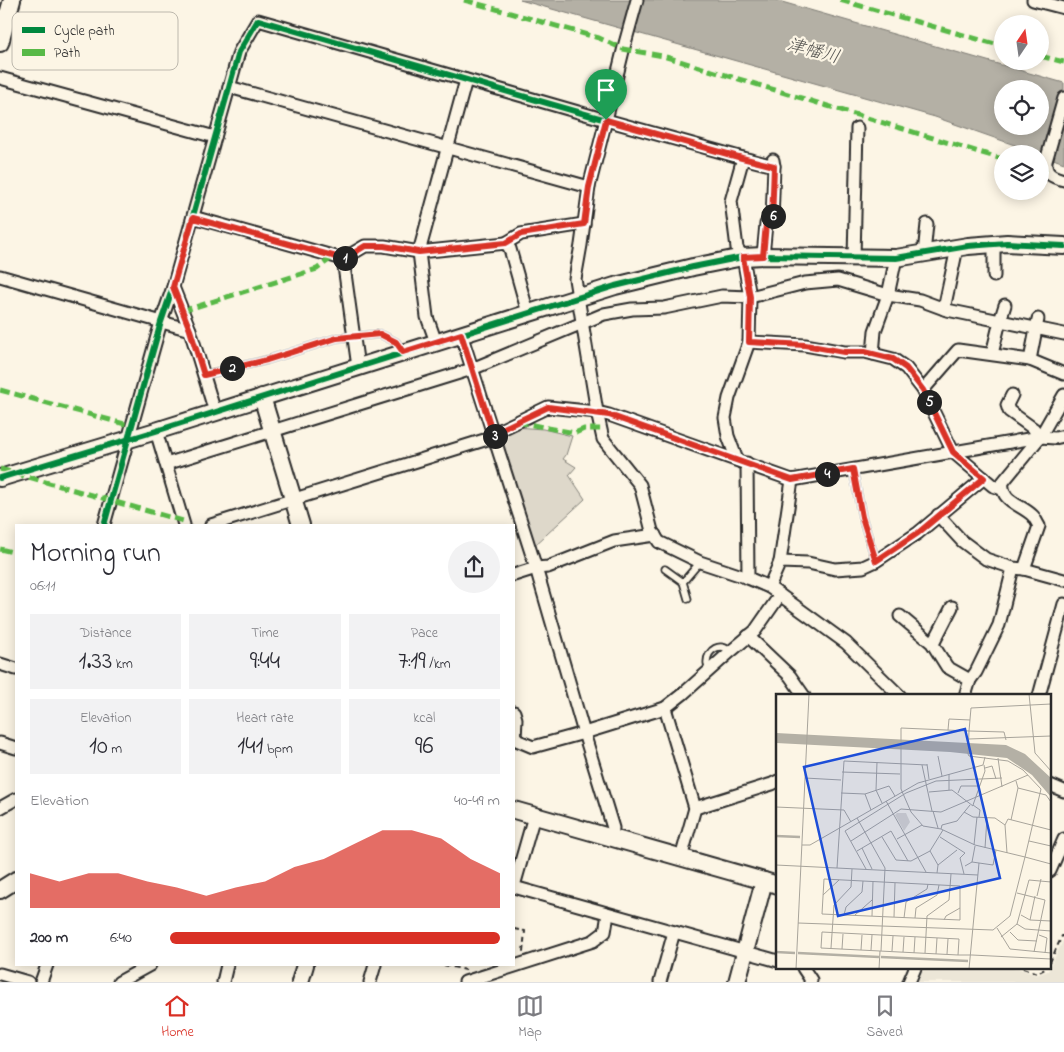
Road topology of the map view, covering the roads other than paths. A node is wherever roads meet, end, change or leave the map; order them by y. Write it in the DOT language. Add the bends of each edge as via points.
graph roads {
  1 [pos="12,0"];
  2 [pos="637,0"];
  3 [pos="1033,0"];
  4 [pos="1064,8"];
  5 [pos="0,43"];
  6 [pos="0,78"];
  7 [pos="466,80"];
  8 [pos="229,87"];
  9 [pos="1064,98"];
  10 [pos="606,120"];
  11 [pos="857,128"];
  12 [pos="215,136"];
  13 [pos="447,148"];
  14 [pos="742,158"];
  15 [pos="1064,180"];
  16 [pos="589,187"];
  17 [pos="193,218"];
  18 [pos="584,224"];
  19 [pos="927,224"];
  20 [pos="506,243"];
  21 [pos="994,244"];
  22 [pos="1064,246"];
  23 [pos="957,248"];
  24 [pos="419,252"];
  25 [pos="924,254"];
  26 [pos="763,256"];
  27 [pos="743,257"];
  28 [pos="854,258"];
  29 [pos="896,258"];
  30 [pos="344,259"];
  31 [pos="0,276"];
  32 [pos="994,276"];
  33 [pos="173,287"];
  34 [pos="888,294"];
  35 [pos="750,297"];
  36 [pos="578,298"];
  37 [pos="1005,305"];
  38 [pos="944,308"];
  39 [pos="528,313"];
  40 [pos="1000,321"];
  41 [pos="161,322"];
  42 [pos="582,323"];
  43 [pos="1037,324"];
  44 [pos="190,330"];
  45 [pos="461,334"];
  46 [pos="1064,334"];
  47 [pos="354,336"];
  48 [pos="436,342"];
  49 [pos="749,342"];
  50 [pos="403,352"];
  51 [pos="872,354"];
  52 [pos="992,354"];
  53 [pos="1030,360"];
  54 [pos="358,367"];
  55 [pos="472,369"];
  56 [pos="1064,374"];
  57 [pos="204,375"];
  58 [pos="923,390"];
  59 [pos="1012,395"];
  60 [pos="1064,395"];
  61 [pos="262,397"];
  62 [pos="215,412"];
  63 [pos="596,412"];
  64 [pos="156,431"];
  65 [pos="272,431"];
  66 [pos="1064,436"];
  67 [pos="494,437"];
  68 [pos="1040,437"];
  69 [pos="129,439"];
  70 [pos="953,452"];
  71 [pos="742,462"];
  72 [pos="166,464"];
  73 [pos="853,469"];
  74 [pos="0,478"];
  75 [pos="984,478"];
  76 [pos="792,480"];
  77 [pos="1002,489"];
  78 [pos="293,499"];
  79 [pos="938,515"];
  80 [pos="104,524"];
  81 [pos="184,524"];
  82 [pos="214,524"];
  83 [pos="301,524"];
  84 [pos="655,535"];
  85 [pos="876,561"];
  86 [pos="700,562"];
  87 [pos="780,562"];
  88 [pos="536,568"];
  89 [pos="665,569"];
  90 [pos="1018,569"];
  91 [pos="515,575"];
  92 [pos="748,578"];
  93 [pos="1064,580"];
  94 [pos="683,582"];
  95 [pos="769,586"];
  96 [pos="780,595"];
  97 [pos="688,599"];
  98 [pos="1064,604"];
  99 [pos="952,607"];
  100 [pos="900,616"];
  101 [pos="748,636"];
  102 [pos="933,644"];
  103 [pos="0,664"];
  104 [pos="15,668"];
  105 [pos="970,680"];
  106 [pos="803,694"];
  107 [pos="898,694"];
  108 [pos="966,694"];
  109 [pos="1039,694"];
  110 [pos="665,708"];
  111 [pos="515,716"];
  112 [pos="515,729"];
  113 [pos="584,733"];
  114 [pos="515,739"];
  115 [pos="0,743"];
  116 [pos="15,748"];
  117 [pos="776,782"];
  118 [pos="1052,786"];
  119 [pos="1064,791"];
  120 [pos="15,800"];
  121 [pos="0,808"];
  122 [pos="695,808"];
  123 [pos="515,810"];
  124 [pos="534,816"];
  125 [pos="612,838"];
  126 [pos="1064,839"];
  127 [pos="681,858"];
  128 [pos="1052,867"];
  129 [pos="15,881"];
  130 [pos="515,883"];
  131 [pos="771,883"];
  132 [pos="515,887"];
  133 [pos="0,890"];
  134 [pos="608,914"];
  135 [pos="674,932"];
  136 [pos="746,952"];
  137 [pos="776,960"];
  138 [pos="46,966"];
  139 [pos="148,966"];
  140 [pos="227,966"];
  141 [pos="304,966"];
  142 [pos="375,966"];
  143 [pos="515,966"];
  144 [pos="515,966"];
  145 [pos="804,970"];
  146 [pos="914,970"];
  147 [pos="0,974"];
  148 [pos="28,982"];
  149 [pos="41,982"];
  150 [pos="119,982"];
  151 [pos="222,982"];
  152 [pos="300,982"];
  153 [pos="370,982"];
  154 [pos="465,982"];
  155 [pos="660,982"];
  156 [pos="737,982"];
  157 [pos="810,982"];
  158 [pos="909,982"];
  1 -- 5 [label="street"];
  2 -- 10 [label="street"];
  3 -- 4 [label="street"];
  6 -- 12 [label="street"];
  7 -- 8 [label="street" via="258,20 238,52"];
  7 -- 10 [label="street"];
  7 -- 13 [label="street"];
  8 -- 12 [label="street"];
  8 -- 13 [label="street"];
  9 -- 15 [label="street" via="1046,161 1047,172"];
  10 -- 14 [label="street"];
  10 -- 16 [label="street"];
  11 -- 28 [label="street"];
  12 -- 17 [label="street"];
  13 -- 16 [label="street"];
  13 -- 24 [label="street"];
  14 -- 26 [label="street" via="773,162 772,221 766,224"];
  14 -- 27 [label="street" via="731,201 737,248"];
  16 -- 18 [label="street"];
  17 -- 30 [label="street"];
  17 -- 33 [label="street"];
  18 -- 20 [label="street" via="521,234"];
  18 -- 36 [label="street" via="575,279"];
  19 -- 25 [label="street"];
  20 -- 24 [label="street"];
  20 -- 39 [label="street"];
  21 -- 22 [label="street"];
  21 -- 23 [label="street"];
  21 -- 32 [label="street"];
  23 -- 25 [label="street"];
  23 -- 38 [label="street"];
  24 -- 30 [label="street" via="365,246"];
  24 -- 48 [label="street" via="427,317"];
  25 -- 29 [label="street"];
  26 -- 27 [label="street"];
  26 -- 28 [label="street"];
  27 -- 35 [label="street"];
  27 -- 36 [label="street" via="693,266"];
  28 -- 29 [label="street"];
  29 -- 34 [label="street"];
  30 -- 47 [label="street"];
  31 -- 41 [label="street"];
  33 -- 41 [label="street"];
  33 -- 44 [label="street"];
  34 -- 35 [label="street" via="838,280 805,283"];
  34 -- 38 [label="street"];
  34 -- 51 [label="street" via="875,331"];
  35 -- 42 [label="street" via="722,296 664,308 632,309 604,314"];
  35 -- 49 [label="street"];
  36 -- 39 [label="street"];
  36 -- 42 [label="street"];
  37 -- 40 [label="street"];
  38 -- 40 [label="street"];
  39 -- 45 [label="street"];
  40 -- 43 [label="street"];
  40 -- 52 [label="street"];
  41 -- 44 [label="street"];
  41 -- 69 [label="street"];
  42 -- 55 [label="street"];
  42 -- 63 [label="street"];
  43 -- 46 [label="street"];
  43 -- 53 [label="street"];
  44 -- 57 [label="street"];
  45 -- 48 [label="street"];
  45 -- 55 [label="street"];
  47 -- 50 [label="lane" via="380,334 396,342"];
  47 -- 54 [label="street"];
  47 -- 57 [label="lane"];
  48 -- 50 [label="street"];
  49 -- 51 [label="street"];
  49 -- 71 [label="street" via="725,418 728,436"];
  50 -- 54 [label="street"];
  51 -- 58 [label="street" via="893,359 906,368"];
  52 -- 53 [label="street"];
  52 -- 58 [label="street" via="958,350"];
  53 -- 56 [label="street"];
  54 -- 61 [label="street"];
  55 -- 65 [label="street"];
  55 -- 67 [label="street"];
  57 -- 62 [label="street"];
  58 -- 70 [label="street"];
  59 -- 68 [label="street" via="1007,405 1009,411"];
  60 -- 68 [label="street"];
  61 -- 62 [label="street"];
  61 -- 65 [label="street"];
  62 -- 64 [label="street"];
  63 -- 67 [label="street" via="548,407 500,430"];
  63 -- 71 [label="street"];
  63 -- 84 [label="street" via="603,439 640,485"];
  64 -- 69 [label="street"];
  64 -- 72 [label="street"];
  65 -- 72 [label="street"];
  65 -- 78 [label="street"];
  66 -- 68 [label="street"];
  67 -- 78 [label="street"];
  67 -- 88 [label="street"];
  68 -- 70 [label="street"];
  68 -- 77 [label="street" via="1002,482"];
  69 -- 74 [label="street"];
  69 -- 80 [label="street"];
  70 -- 73 [label="street"];
  70 -- 75 [label="street"];
  71 -- 76 [label="street"];
  71 -- 92 [label="street"];
  72 -- 81 [label="street"];
  73 -- 76 [label="street"];
  73 -- 85 [label="lane" via="862,517"];
  75 -- 77 [label="street"];
  75 -- 79 [label="street"];
  76 -- 87 [label="street"];
  77 -- 90 [label="street" via="1007,498 1033,516 1039,526"];
  78 -- 82 [label="street"];
  78 -- 83 [label="street"];
  79 -- 85 [label="street" via="918,533"];
  79 -- 90 [label="street" via="962,541 986,559"];
  84 -- 86 [label="street" via="659,542"];
  84 -- 88 [label="street" via="614,541 548,567"];
  85 -- 87 [label="street" via="863,567 835,569 808,563"];
  86 -- 92 [label="street"];
  86 -- 94 [label="lane"];
  87 -- 95 [label="street"];
  88 -- 91 [label="street"];
  88 -- 113 [label="street"];
  89 -- 94 [label="lane"];
  90 -- 93 [label="street"];
  90 -- 105 [label="street" via="999,625"];
  92 -- 95 [label="street"];
  94 -- 97 [label="lane"];
  95 -- 96 [label="street"];
  96 -- 101 [label="street" via="755,632"];
  96 -- 107 [label="street" via="846,643"];
  98 -- 109 [label="street"];
  99 -- 102 [label="street"];
  100 -- 102 [label="street"];
  101 -- 106 [label="street" via="790,676"];
  101 -- 110 [label="street"];
  102 -- 105 [label="street" via="947,667"];
  103 -- 104 [label="street"];
  105 -- 108 [label="street"];
  110 -- 113 [label="street"];
  110 -- 122 [label="street"];
  111 -- 112 [label="street"];
  113 -- 114 [label="street" via="533,747"];
  113 -- 125 [label="street" via="613,828"];
  115 -- 116 [label="street"];
  117 -- 122 [label="street"];
  118 -- 119 [label="street"];
  120 -- 121 [label="street"];
  122 -- 127 [label="street"];
  123 -- 124 [label="street"];
  124 -- 125 [label="street"];
  124 -- 130 [label="street"];
  125 -- 127 [label="street"];
  126 -- 128 [label="street"];
  127 -- 131 [label="street"];
  129 -- 133 [label="street"];
  131 -- 136 [label="street"];
  132 -- 134 [label="street"];
  134 -- 135 [label="street"];
  134 -- 144 [label="street" via="605,932 593,941"];
  135 -- 136 [label="street"];
  135 -- 155 [label="street"];
  136 -- 137 [label="street"];
  136 -- 156 [label="street"];
  138 -- 149 [label="street"];
  139 -- 150 [label="street"];
  140 -- 151 [label="street"];
  141 -- 152 [label="street"];
  142 -- 153 [label="street"];
  143 -- 154 [label="street"];
  145 -- 157 [label="street"];
  146 -- 158 [label="street"];
  147 -- 148 [label="street"];
}
